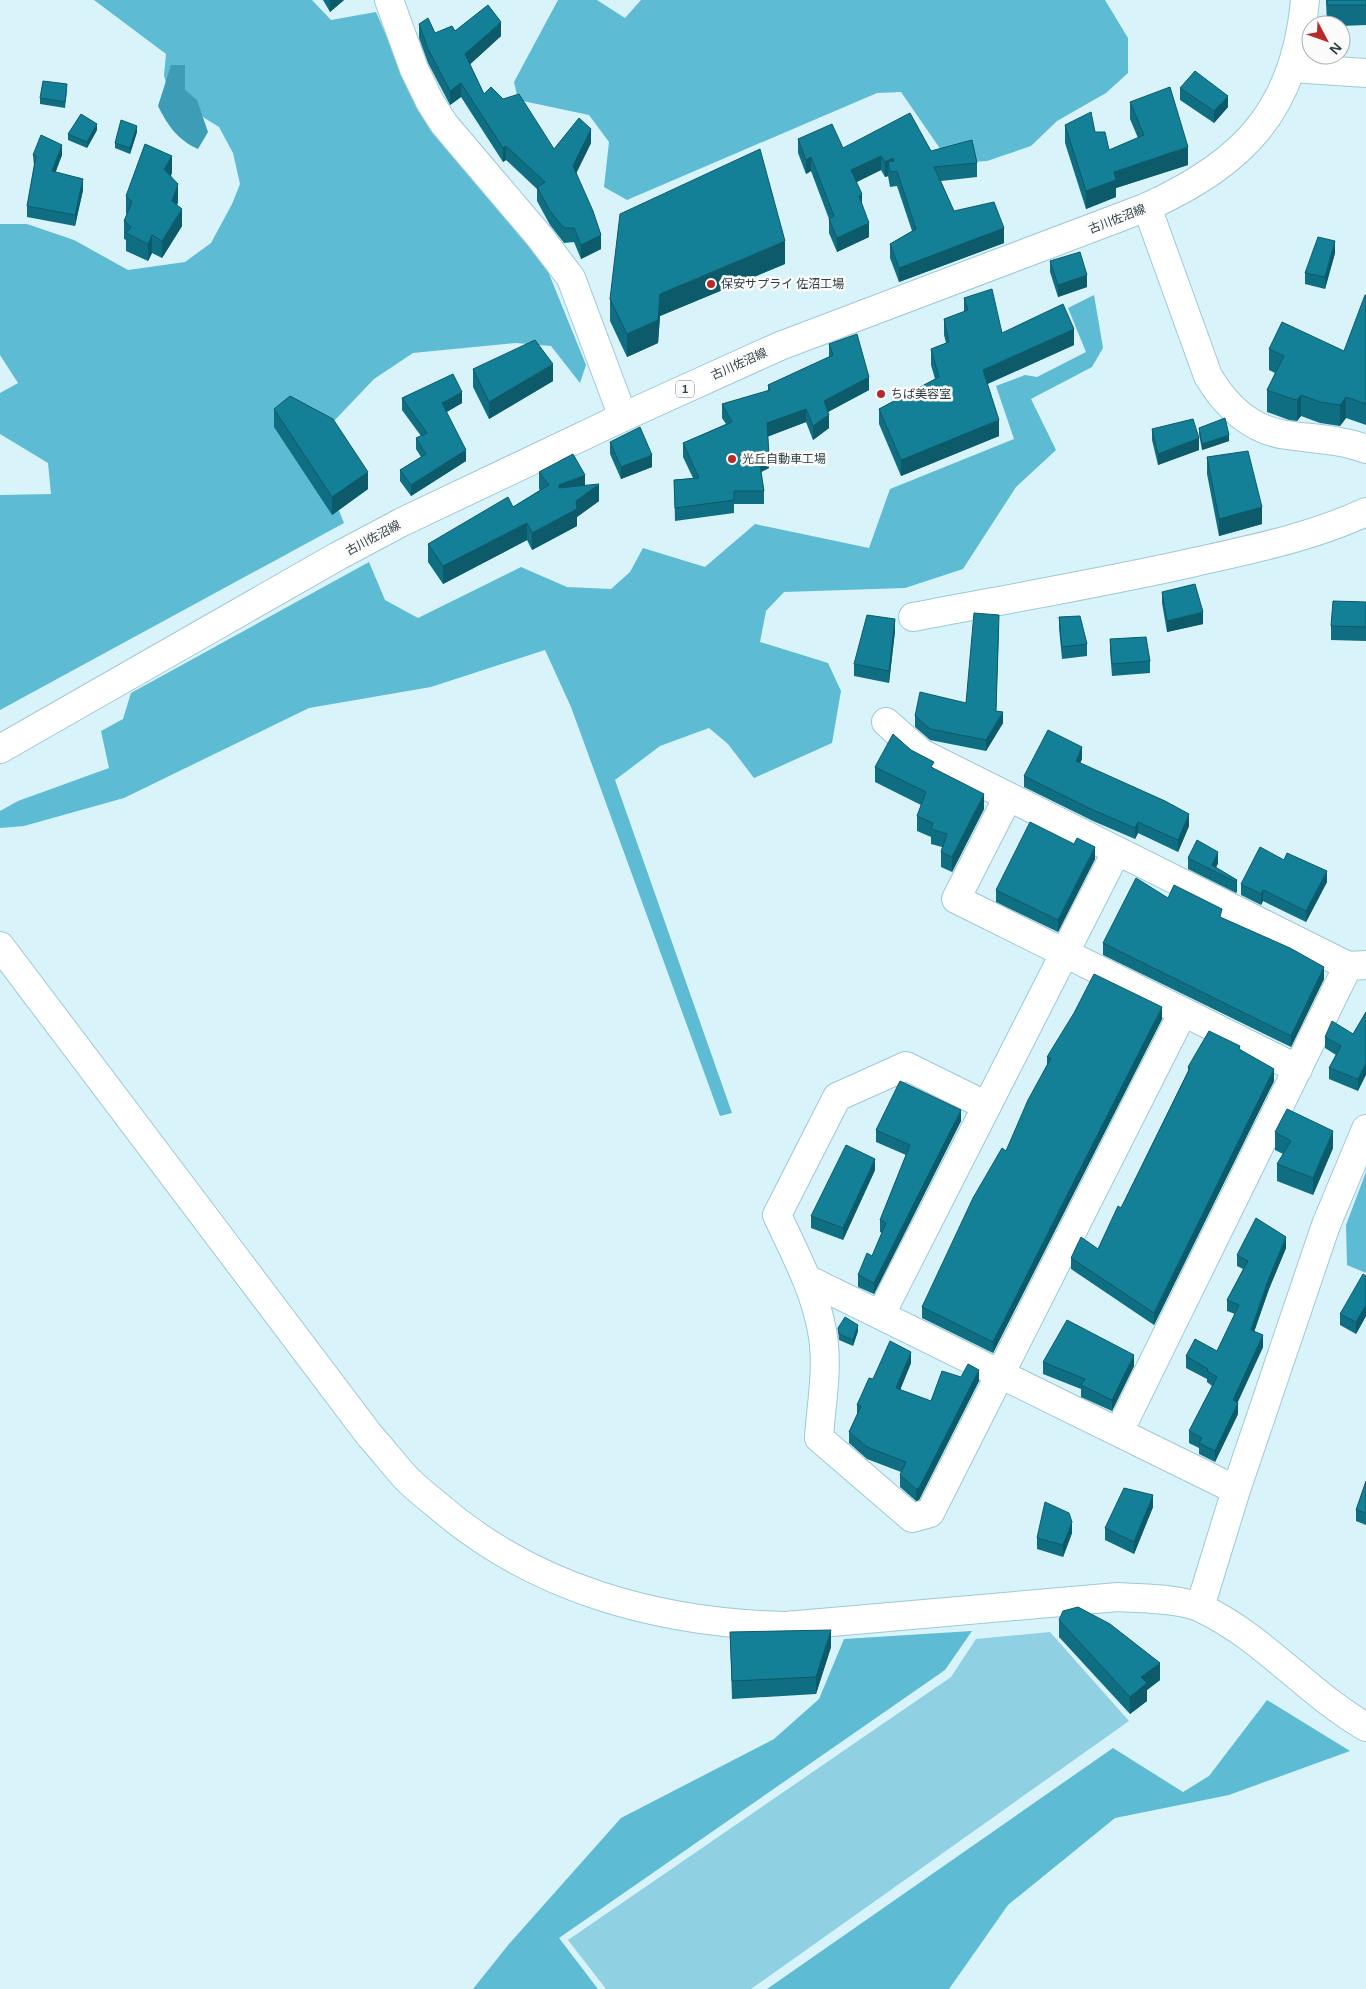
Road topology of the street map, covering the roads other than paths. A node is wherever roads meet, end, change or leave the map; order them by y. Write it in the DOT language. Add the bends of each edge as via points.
graph roads {
  1 [pos="389,0"];
  2 [pos="1305,0"];
  3 [pos="1292,68"];
  4 [pos="1366,73"];
  5 [pos="1147,207"];
  6 [pos="623,417"];
  7 [pos="1366,449"];
  8 [pos="1366,512"];
  9 [pos="913,617"];
  10 [pos="886,722"];
  11 [pos="0,749"];
  12 [pos="1008,797"];
  13 [pos="1116,852"];
  14 [pos="0,946"];
  15 [pos="1064,953"];
  16 [pos="1357,966"];
  17 [pos="1183,1012"];
  18 [pos="1298,1069"];
  19 [pos="987,1106"];
  20 [pos="1366,1128"];
  21 [pos="807,1279"];
  22 [pos="881,1314"];
  23 [pos="1000,1374"];
  24 [pos="1118,1432"];
  25 [pos="1236,1490"];
  26 [pos="1200,1607"];
  27 [pos="1366,1727"];
  1 -- 6 [label="street" via="414,69 434,109 571,278"];
  2 -- 3 [label="street, 古川佐沼線 / 1" via="1302,32"];
  3 -- 4 [label="street"];
  3 -- 5 [label="street, 古川佐沼線 / 1" via="1274,107 1250,141 1217,168"];
  5 -- 6 [label="street, 古川佐沼線 / 1" via="780,346"];
  5 -- 7 [label="street" via="1208,376 1219,396 1236,413 1260,428"];
  6 -- 11 [label="street, 古川佐沼線 / 1" via="402,522 338,556"];
  8 -- 9 [label="street" via="1334,527 1239,553"];
  10 -- 12 [label="street" via="921,753"];
  12 -- 13 [label="street"];
  12 -- 15 [label="street" via="956,899"];
  13 -- 15 [label="street"];
  13 -- 16 [label="street"];
  14 -- 26 [label="street" via="370,1436 408,1480 479,1539 514,1561 612,1600 692,1619 749,1625 786,1626 1118,1597"];
  15 -- 17 [label="street"];
  15 -- 19 [label="street"];
  16 -- 18 [label="street"];
  17 -- 18 [label="street"];
  17 -- 23 [label="street"];
  18 -- 24 [label="street"];
  19 -- 21 [label="street" via="906,1066 837,1097 777,1215"];
  19 -- 22 [label="street"];
  20 -- 25 [label="street" via="1326,1225"];
  21 -- 22 [label="street"];
  21 -- 23 [label="street" via="822,1332 824,1368 819,1438 912,1518 930,1513"];
  22 -- 23 [label="street"];
  23 -- 24 [label="street"];
  24 -- 25 [label="street"];
  25 -- 26 [label="street"];
  26 -- 27 [label="street" via="1238,1630"];
}
